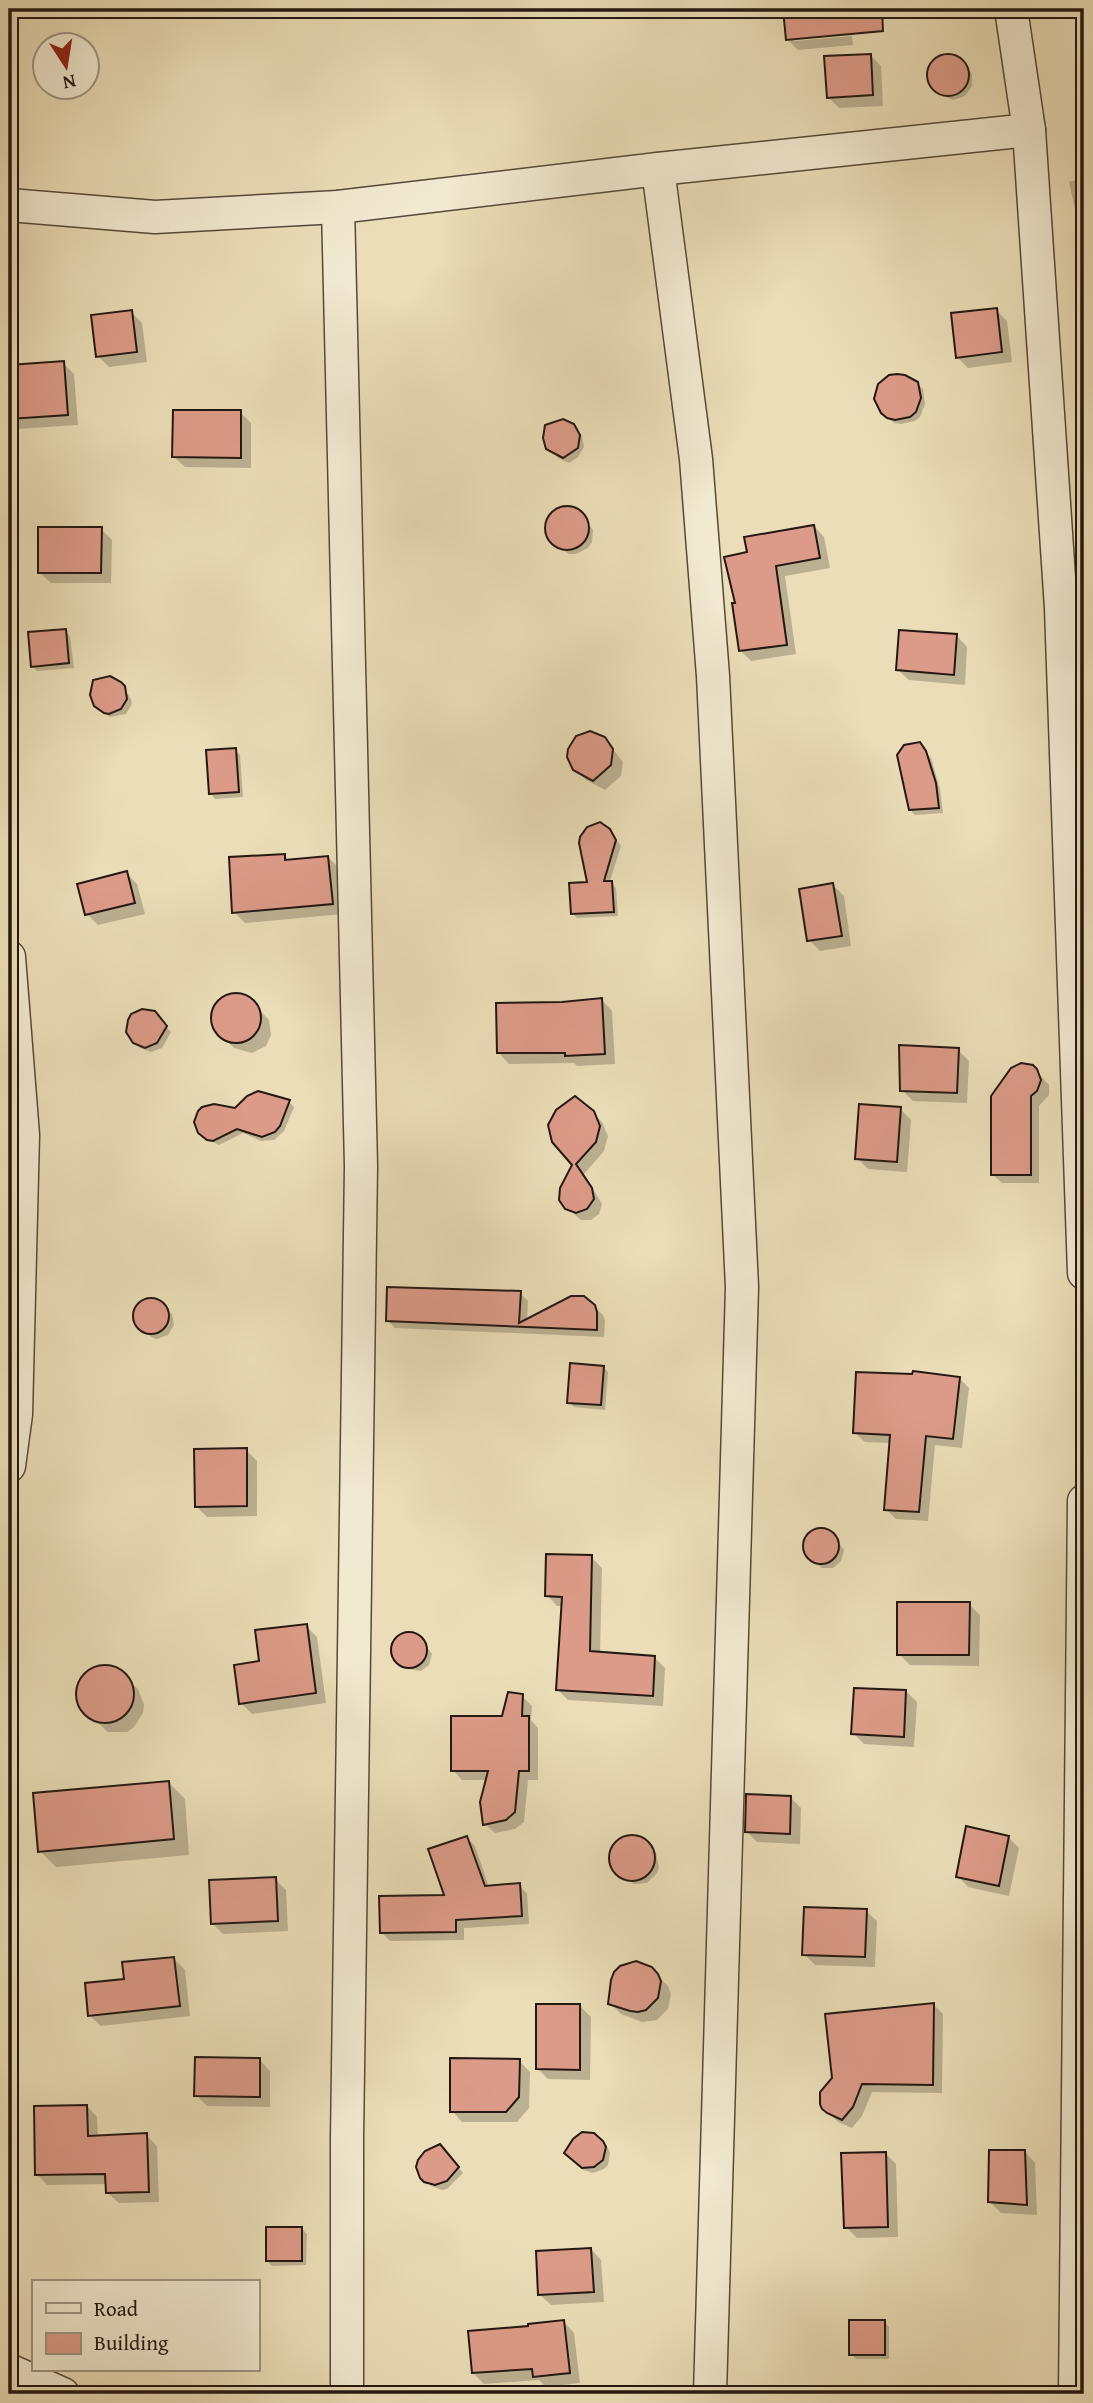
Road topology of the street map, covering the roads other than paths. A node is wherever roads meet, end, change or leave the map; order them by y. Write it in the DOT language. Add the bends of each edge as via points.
graph roads {
  1 [pos="1011,9"];
  2 [pos="1029,130"];
  3 [pos="658,169"];
  4 [pos="9,205"];
  5 [pos="338,207"];
  6 [pos="9,957"];
  7 [pos="1084,1273"];
  8 [pos="9,1466"];
  9 [pos="1084,1501"];
  10 [pos="9,2370"];
  11 [pos="63,2394"];
  12 [pos="347,2394"];
  13 [pos="710,2394"];
  14 [pos="1075,2394"];
  1 -- 2 [label="street"];
  2 -- 3 [label="street"];
  2 -- 7 [label="street" via="1061,608"];
  3 -- 5 [label="street"];
  3 -- 13 [label="street" via="696,459 713,676 742,1287"];
  4 -- 5 [label="street" via="155,218"];
  5 -- 12 [label="street" via="362,1166"];
  6 -- 8 [label="street" via="23,1135 16,1414"];
  9 -- 14 [label="street"];
  10 -- 11 [label="street"];
}
